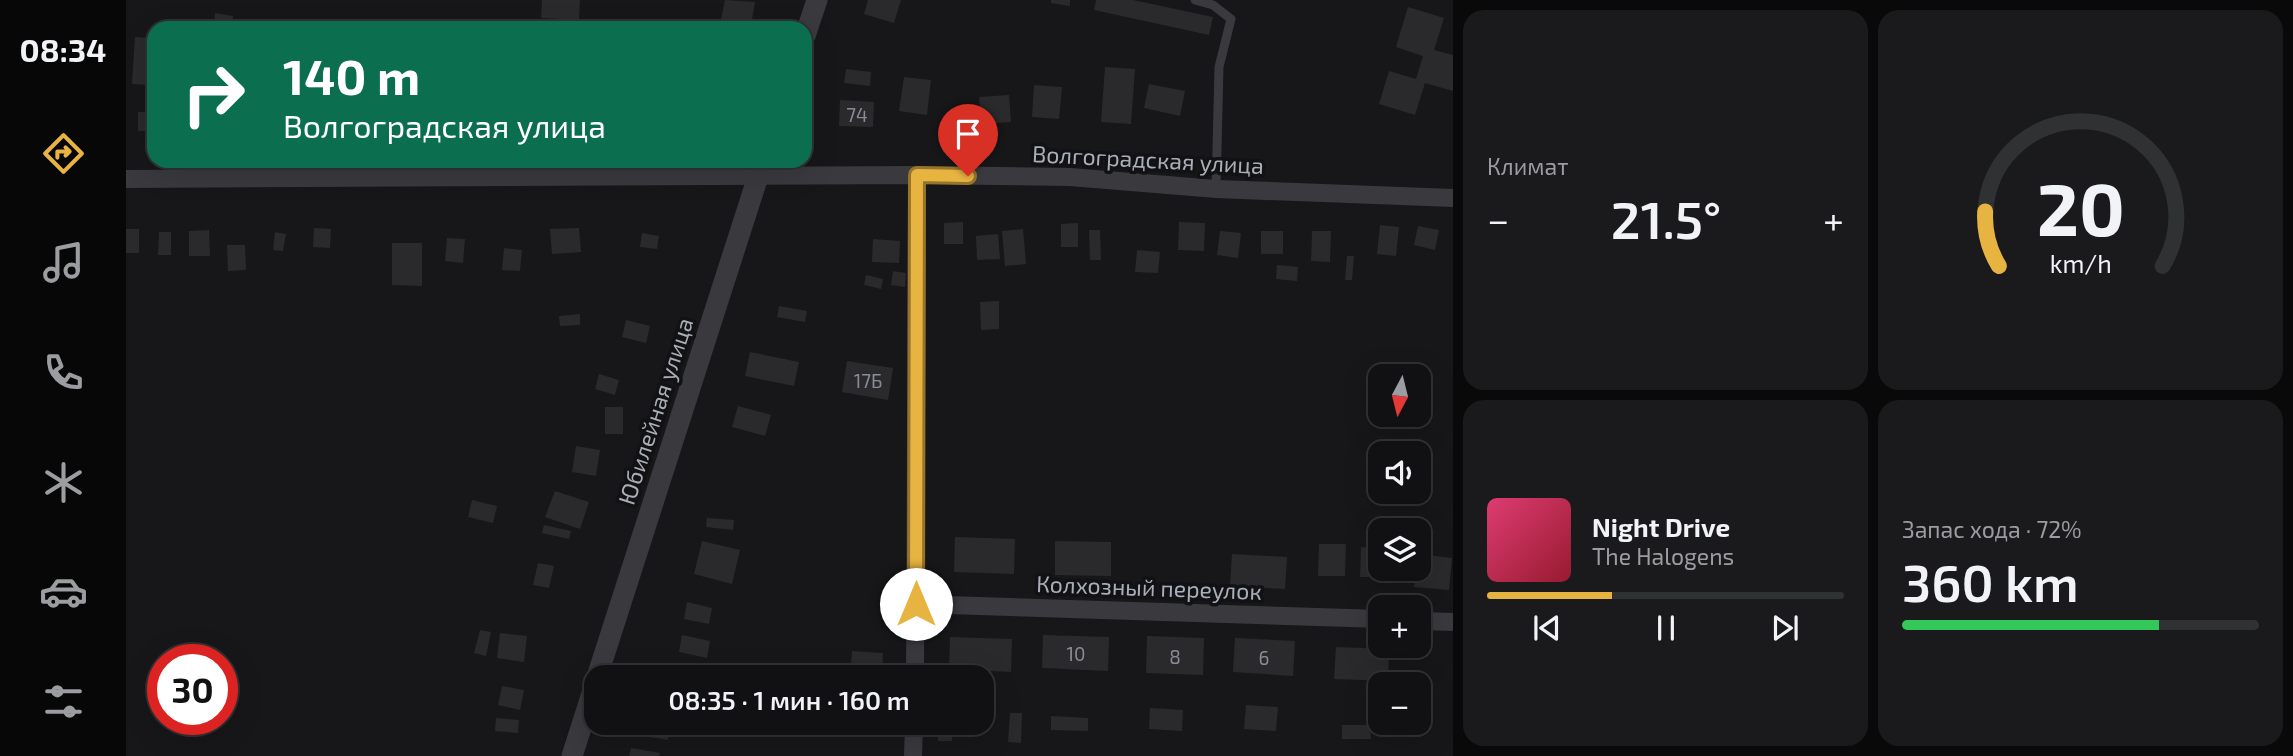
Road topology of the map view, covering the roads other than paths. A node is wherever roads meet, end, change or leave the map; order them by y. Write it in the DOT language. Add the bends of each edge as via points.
graph roads {
  1 [pos="817,0"];
  2 [pos="1195,0"];
  3 [pos="810,21"];
  4 [pos="761,169"];
  5 [pos="917,175"];
  6 [pos="126,179"];
  7 [pos="1216,189"];
  8 [pos="1453,198"];
  9 [pos="916,604"];
  10 [pos="1368,619"];
  11 [pos="1431,621"];
  12 [pos="1453,622"];
  13 [pos="601,665"];
  14 [pos="915,665"];
  15 [pos="584,719"];
  16 [pos="914,735"];
  17 [pos="572,756"];
  18 [pos="913,756"];
  1 -- 3 [label="street"];
  2 -- 7 [label="lane" via="1213,5 1231,19 1219,67"];
  4 -- 5 [label="street, Волгоградская улица"];
  4 -- 6 [label="street, Волгоградская улица"];
  4 -- 13 [label="street, Юбилейная улица"];
  5 -- 7 [label="street, Волгоградская улица" via="1070,177"];
  5 -- 9 [label="street"];
  7 -- 8 [label="street, Волгоградская улица"];
  9 -- 10 [label="street, Колхозный переулок"];
  9 -- 14 [label="street"];
  11 -- 12 [label="street"];
  15 -- 17 [label="street, Юбилейная улица"];
  16 -- 18 [label="street"];
}
